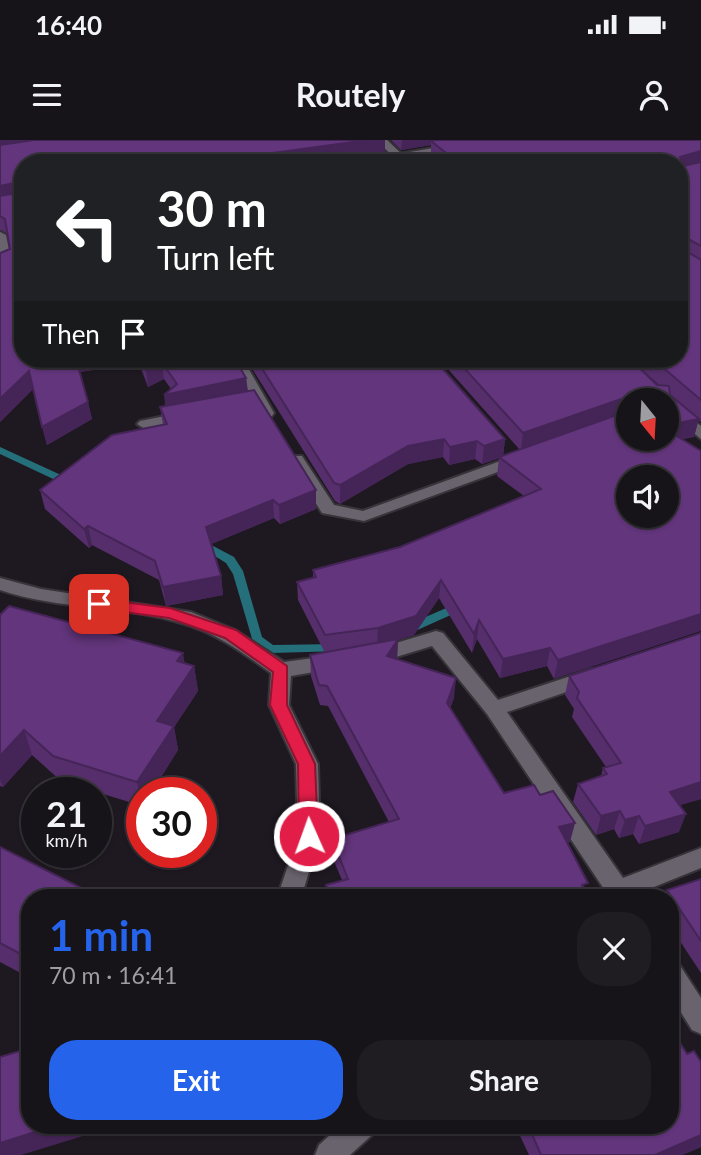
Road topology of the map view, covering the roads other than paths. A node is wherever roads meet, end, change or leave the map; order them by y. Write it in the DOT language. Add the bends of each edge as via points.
graph roads {
  1 [pos="381,140"];
  2 [pos="502,140"];
  3 [pos="396,154"];
  4 [pos="428,154"];
  5 [pos="0,235"];
  6 [pos="0,265"];
  7 [pos="240,368"];
  8 [pos="196,414"];
  9 [pos="679,415"];
  10 [pos="273,422"];
  11 [pos="145,424"];
  12 [pos="701,434"];
  13 [pos="287,444"];
  14 [pos="542,451"];
  15 [pos="0,584"];
  16 [pos="281,670"];
  17 [pos="610,670"];
  18 [pos="494,709"];
  19 [pos="701,858"];
  20 [pos="292,889"];
  21 [pos="618,889"];
  22 [pos="632,889"];
  23 [pos="679,986"];
  24 [pos="701,1021"];
  25 [pos="352,1134"];
  26 [pos="329,1155"];
  1 -- 3 [label="street"];
  2 -- 4 [label="street"];
  5 -- 6 [label="street" via="6,264"];
  7 -- 10 [label="street" via="253,402"];
  8 -- 11 [label="street"];
  9 -- 12 [label="street"];
  13 -- 14 [label="street" via="328,509 364,516 513,455"];
  15 -- 16 [label="street" via="28,594 170,613 231,634"];
  16 -- 18 [label="street" via="378,656 436,638"];
  16 -- 20 [label="street" via="279,705 307,764 309,836"];
  17 -- 18 [label="street"];
  18 -- 21 [label="street"];
  19 -- 22 [label="street"];
  23 -- 24 [label="street"];
  25 -- 26 [label="street"];
}
